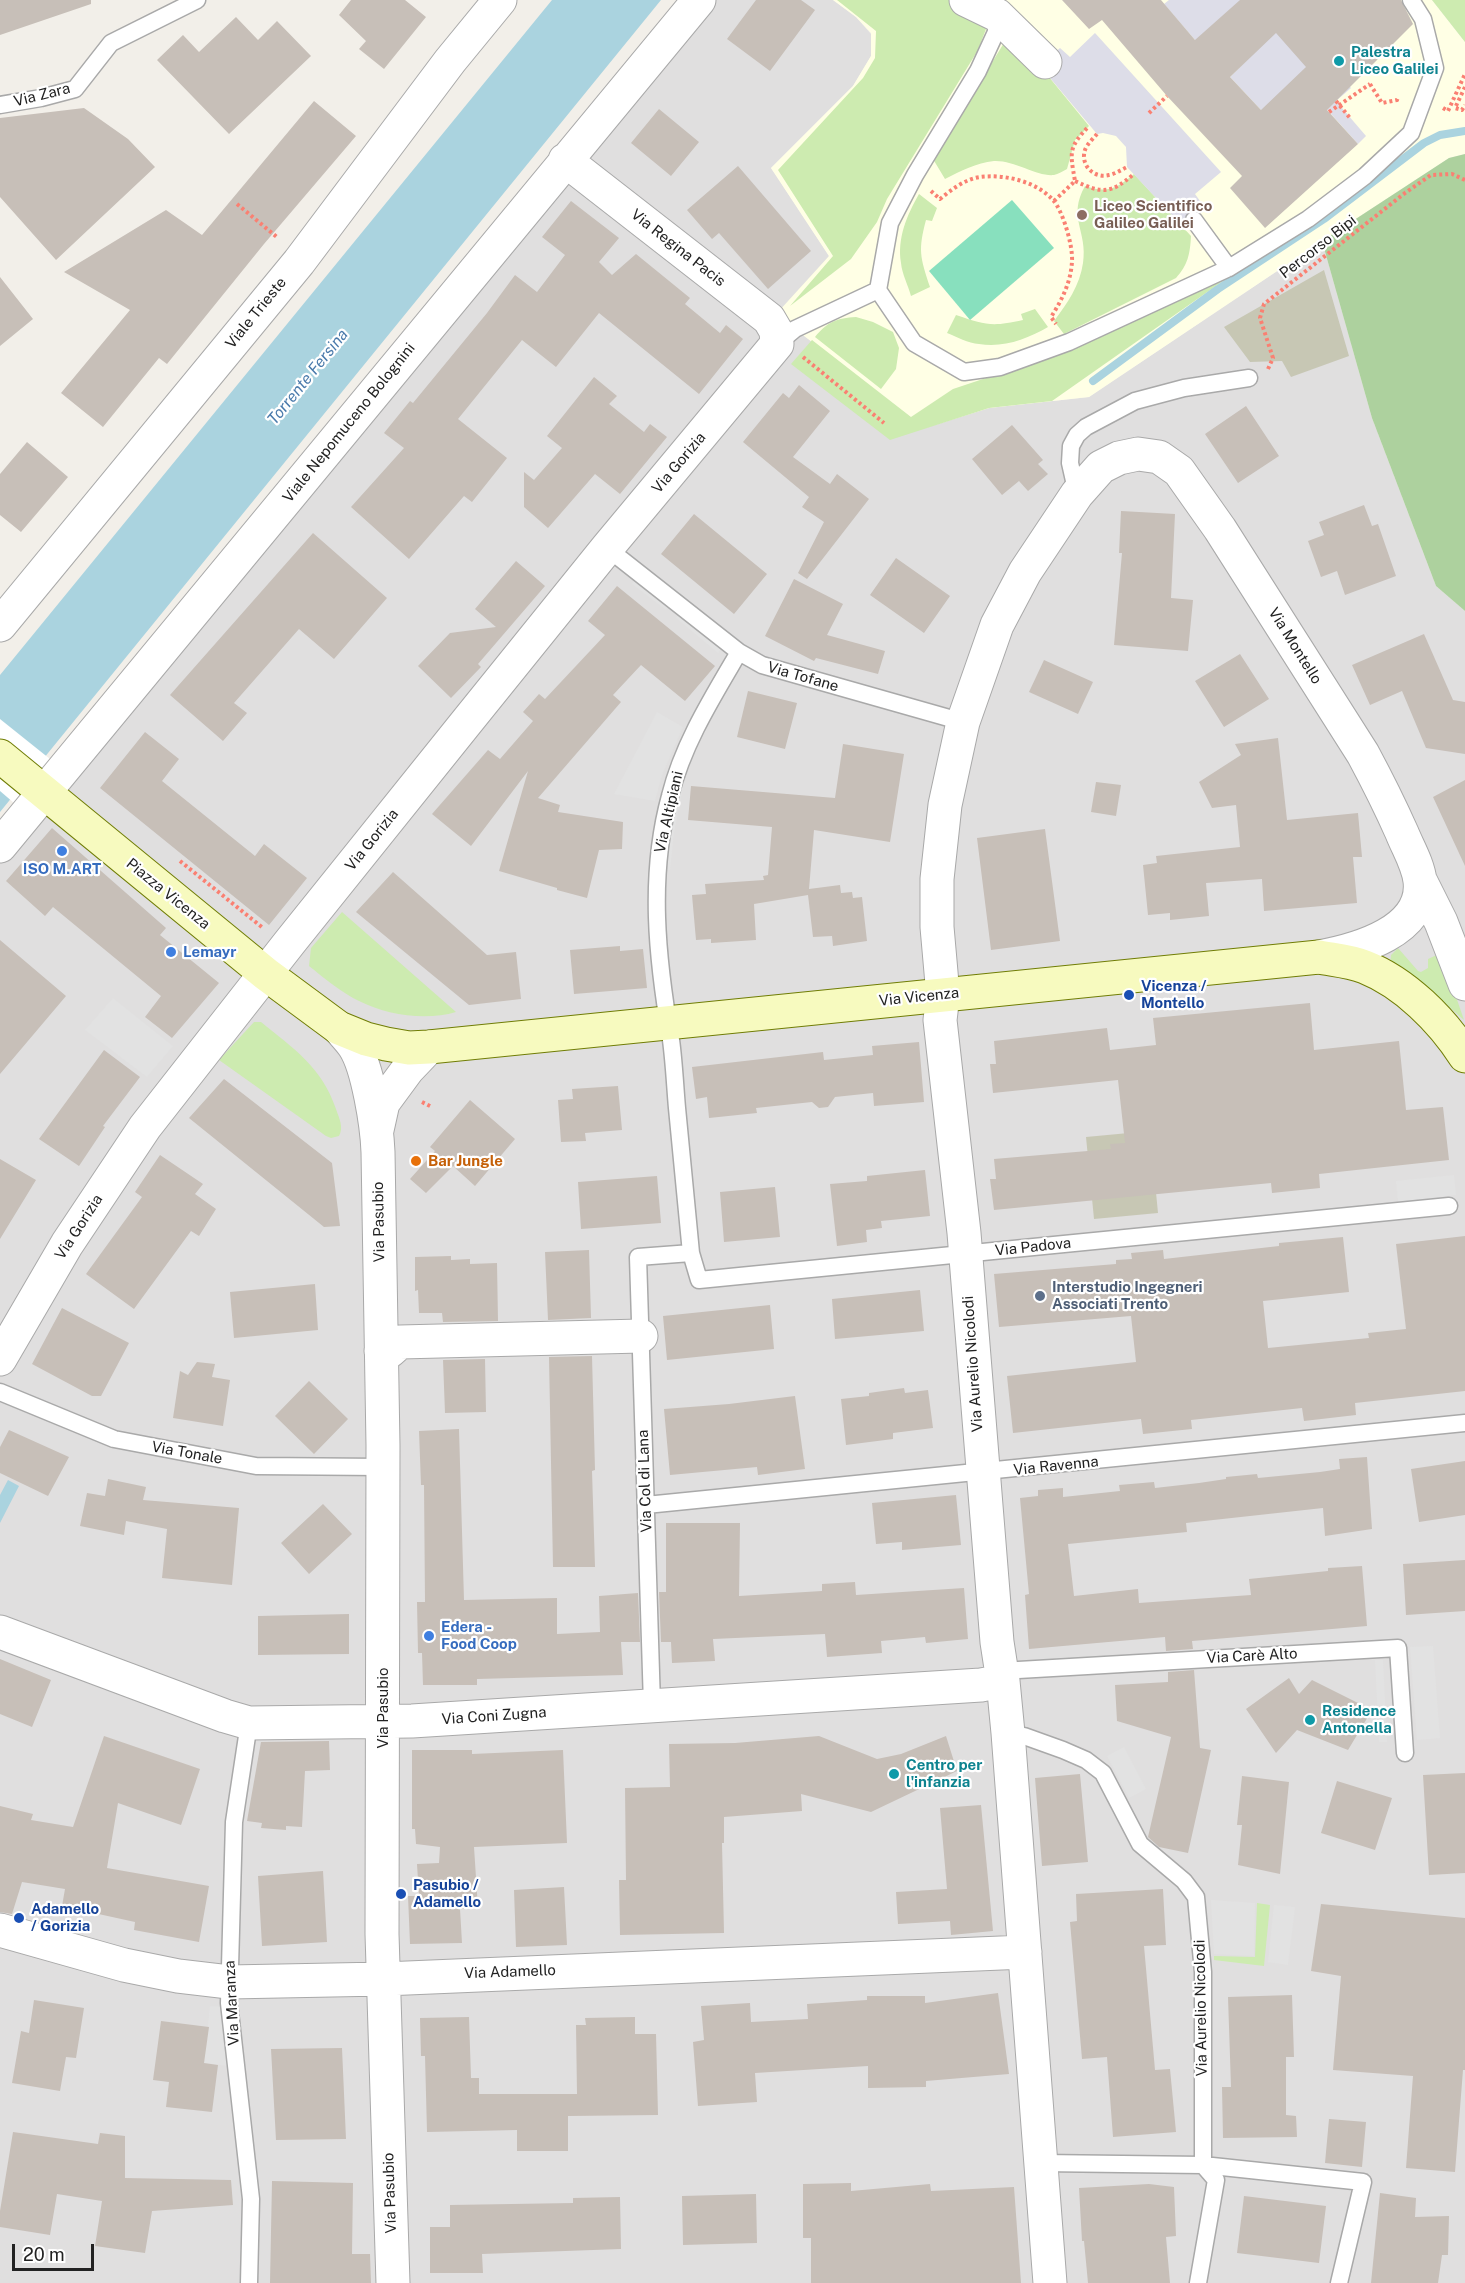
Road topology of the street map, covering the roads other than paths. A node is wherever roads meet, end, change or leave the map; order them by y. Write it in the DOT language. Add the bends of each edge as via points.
graph roads {
  1 [pos="197,0"];
  2 [pos="500,0"];
  3 [pos="699,0"];
  4 [pos="966,0"];
  5 [pos="1411,0"];
  6 [pos="998,5"];
  7 [pos="1049,57"];
  8 [pos="0,105"];
  9 [pos="565,160"];
  10 [pos="1194,220"];
  11 [pos="1229,268"];
  12 [pos="878,290"];
  13 [pos="788,349"];
  14 [pos="1249,378"];
  15 [pos="1077,494"];
  16 [pos="607,548"];
  17 [pos="1,622"];
  18 [pos="739,652"];
  19 [pos="963,722"];
  20 [pos="0,756"];
  21 [pos="38,787"];
  22 [pos="0,846"];
  23 [pos="1413,921"];
  24 [pos="1319,957"];
  25 [pos="266,974"];
  26 [pos="1381,975"];
  27 [pos="1465,984"];
  28 [pos="943,995"];
  29 [pos="666,1023"];
  30 [pos="339,1028"];
  31 [pos="429,1047"];
  32 [pos="1465,1056"];
  33 [pos="377,1132"];
  34 [pos="1449,1206"];
  35 [pos="691,1253"];
  36 [pos="965,1253"];
  37 [pos="641,1336"];
  38 [pos="381,1351"];
  39 [pos="0,1359"];
  40 [pos="0,1392"];
  41 [pos="1465,1423"];
  42 [pos="383,1467"];
  43 [pos="982,1473"];
  44 [pos="646,1505"];
  45 [pos="0,1632"];
  46 [pos="1002,1676"];
  47 [pos="652,1705"];
  48 [pos="384,1722"];
  49 [pos="249,1723"];
  50 [pos="1008,1733"];
  51 [pos="1406,1753"];
  52 [pos="0,1930"];
  53 [pos="1025,1952"];
  54 [pos="384,1979"];
  55 [pos="229,1982"];
  56 [pos="1041,2163"];
  57 [pos="1203,2165"];
  58 [pos="249,2283"];
  59 [pos="393,2283"];
  60 [pos="1050,2283"];
  61 [pos="1198,2283"];
  62 [pos="1339,2283"];
  1 -- 8 [label="lane, Via Zara" via="111,43 75,88"];
  2 -- 17 [label="street, Viale Trieste" via="299,262"];
  3 -- 9 [label="street, Viale Nepomuceno Bolognini"];
  4 -- 6 [label="street"];
  5 -- 11 [label="lane" via="1422,19 1436,68 1411,133 1365,176 1308,219"];
  6 -- 7 [label="street"];
  6 -- 12 [label="lane" via="996,32 978,71 890,223"];
  9 -- 13 [label="street, Via Regina Pacis" via="769,319"];
  9 -- 21 [label="street, Viale Nepomuceno Bolognini"];
  10 -- 11 [label="lane"];
  11 -- 12 [label="lane" via="1068,342 1000,367 964,372 914,343"];
  12 -- 13 [label="lane" via="795,329"];
  13 -- 16 [label="street, Via Gorizia" via="689,452"];
  14 -- 15 [label="lane" via="1184,388 1135,401 1086,427 1071,446 1070,463"];
  15 -- 19 [label="street, Via Montello" via="1025,572 997,625"];
  15 -- 23 [label="street, Via Montello" via="1101,467 1119,458 1138,454 1159,457 1179,471 1363,754 1420,880"];
  16 -- 18 [label="lane, Via Tofane"];
  16 -- 25 [label="street, Via Gorizia"];
  18 -- 19 [label="lane, Via Tofane" via="762,665"];
  18 -- 29 [label="lane, Via Altipiani" via="682,759 659,845 657,925"];
  19 -- 28 [label="street, Via Montello" via="945,804 937,879"];
  20 -- 21 [label="main road, Piazza Vicenza"];
  21 -- 22 [label="street, Viale Nepomuceno Bolognini"];
  21 -- 25 [label="main road, Piazza Vicenza"];
  23 -- 24 [label="street" via="1362,946"];
  23 -- 26 [label="street, Via Montello" via="1380,953"];
  23 -- 27 [label="street"];
  24 -- 26 [label="main road, Via Vicenza" via="1349,962"];
  24 -- 28 [label="main road, Via Vicenza"];
  25 -- 30 [label="main road, Piazza Vicenza"];
  25 -- 39 [label="street, Via Gorizia" via="145,1127 67,1244"];
  26 -- 32 [label="main road, Via Vicenza" via="1433,1017"];
  28 -- 29 [label="main road, Via Vicenza"];
  28 -- 36 [label="street, Via Aurelio Nicolodi" via="940,1020"];
  29 -- 31 [label="main road, Via Vicenza"];
  29 -- 35 [label="lane" via="671,1040"];
  30 -- 31 [label="main road, Via Vicenza" via="386,1044"];
  30 -- 33 [label="street, Via Pasubio" via="360,1059"];
  31 -- 33 [label="street, Via Pasubio" via="383,1103"];
  33 -- 38 [label="street, Via Pasubio"];
  34 -- 36 [label="lane, Via Padova"];
  35 -- 36 [label="lane, Via Padova" via="699,1280"];
  35 -- 37 [label="lane, Via Col di Lana" via="638,1257"];
  36 -- 43 [label="street, Via Aurelio Nicolodi"];
  37 -- 38 [label="street" via="400,1342 390,1351"];
  37 -- 44 [label="lane, Via Col di Lana"];
  38 -- 42 [label="street, Via Pasubio"];
  40 -- 42 [label="lane, Via Tonale" via="114,1439 256,1466"];
  41 -- 43 [label="lane, Via Ravenna"];
  42 -- 48 [label="street, Via Pasubio"];
  43 -- 44 [label="lane, Via Ravenna"];
  43 -- 46 [label="street, Via Aurelio Nicolodi"];
  44 -- 47 [label="lane, Via Col di Lana"];
  45 -- 49 [label="street, Via Coni Zugna"];
  46 -- 47 [label="street, Via Coni Zugna" via="981,1685"];
  46 -- 50 [label="street, Via Aurelio Nicolodi"];
  46 -- 51 [label="lane, Via Carè Alto" via="1398,1648"];
  47 -- 48 [label="street, Via Coni Zugna"];
  48 -- 49 [label="street, Via Coni Zugna"];
  48 -- 54 [label="street, Via Pasubio"];
  49 -- 55 [label="lane, Via Maranza" via="234,1822"];
  50 -- 53 [label="street, Via Aurelio Nicolodi"];
  50 -- 57 [label="lane, Via Aurelio Nicolodi" via="1063,1750 1086,1760 1102,1773 1140,1844 1184,1881 1196,1898 1203,1972"];
  52 -- 55 [label="street, Via Adamello" via="124,1965"];
  53 -- 54 [label="street, Via Adamello"];
  53 -- 56 [label="street, Via Aurelio Nicolodi"];
  54 -- 55 [label="street, Via Adamello"];
  54 -- 59 [label="street, Via Pasubio"];
  55 -- 58 [label="lane, Via Maranza" via="251,2199"];
  56 -- 57 [label="lane"];
  56 -- 60 [label="street, Via Aurelio Nicolodi"];
  57 -- 61 [label="lane, Via Aurelio Nicolodi" via="1216,2180"];
  57 -- 62 [label="lane" via="1363,2182"];
}
